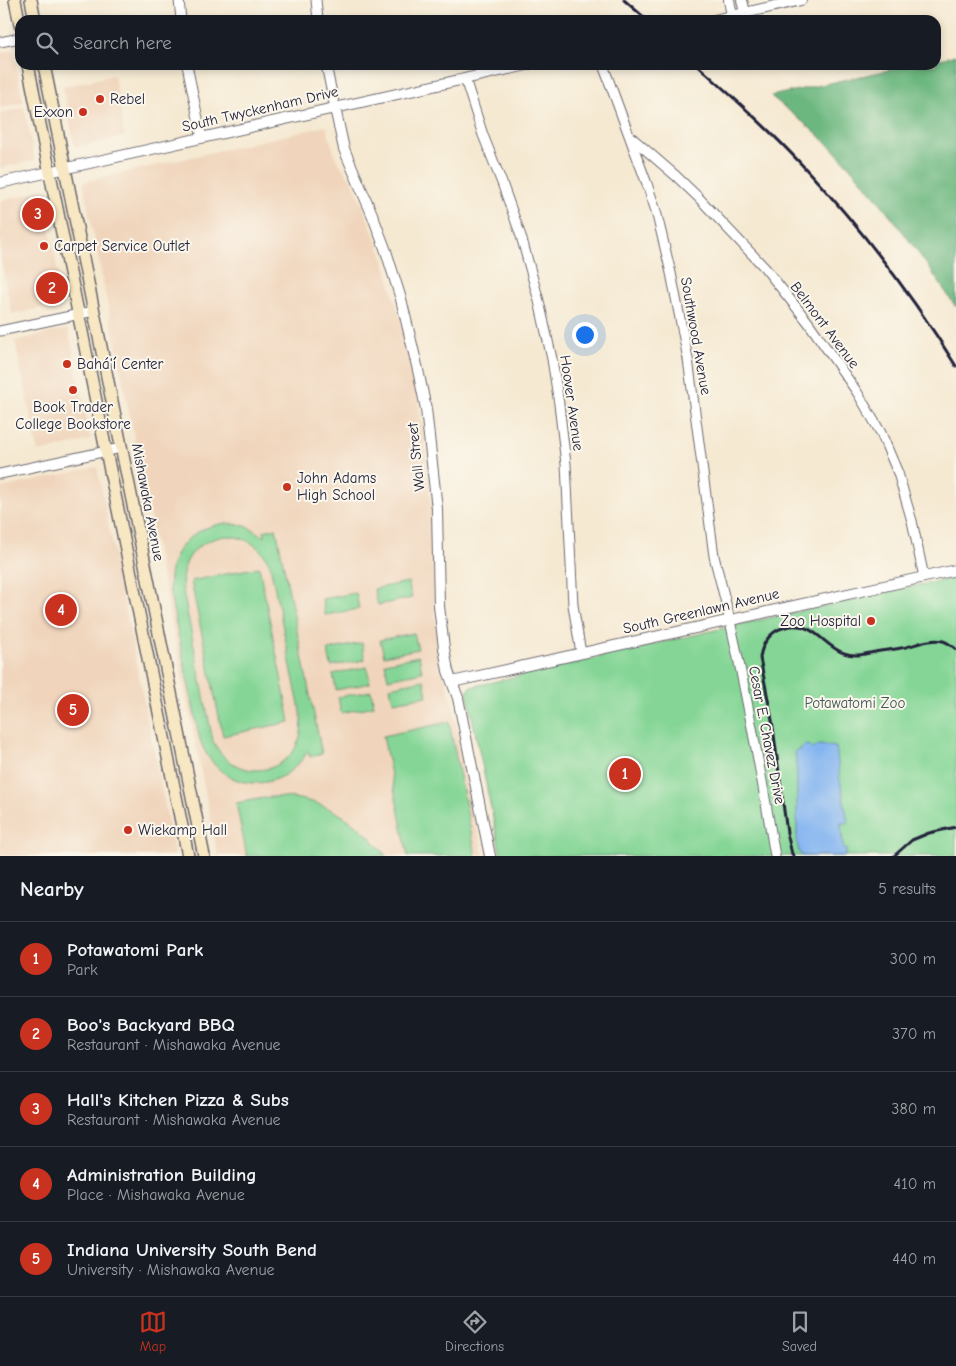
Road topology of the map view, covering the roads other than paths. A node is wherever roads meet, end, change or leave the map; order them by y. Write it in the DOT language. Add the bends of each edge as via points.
graph roads {
  1 [pos="15,0"];
  2 [pos="31,0"];
  3 [pos="179,0"];
  4 [pos="316,0"];
  5 [pos="729,0"];
  6 [pos="742,0"];
  7 [pos="801,0"];
  8 [pos="745,13"];
  9 [pos="18,15"];
  10 [pos="34,15"];
  11 [pos="180,15"];
  12 [pos="318,15"];
  13 [pos="732,15"];
  14 [pos="736,15"];
  15 [pos="15,39"];
  16 [pos="0,42"];
  17 [pos="29,70"];
  18 [pos="45,70"];
  19 [pos="188,70"];
  20 [pos="327,70"];
  21 [pos="505,70"];
  22 [pos="604,70"];
  23 [pos="465,79"];
  24 [pos="335,108"];
  25 [pos="630,136"];
  26 [pos="202,138"];
  27 [pos="66,168"];
  28 [pos="50,172"];
  29 [pos="0,182"];
  30 [pos="94,311"];
  31 [pos="78,314"];
  32 [pos="0,331"];
  33 [pos="121,448"];
  34 [pos="106,451"];
  35 [pos="0,474"];
  36 [pos="956,570"];
  37 [pos="924,577"];
  38 [pos="730,620"];
  39 [pos="581,653"];
  40 [pos="452,682"];
  41 [pos="188,856"];
  42 [pos="204,856"];
  43 [pos="490,856"];
  44 [pos="775,856"];
  1 -- 9 [label="main road"];
  2 -- 10 [label="main road"];
  3 -- 11 [label="street"];
  4 -- 12 [label="street"];
  5 -- 13 [label="street"];
  6 -- 8 [label="street"];
  7 -- 8 [label="street"];
  8 -- 14 [label="street"];
  15 -- 16 [label="street"];
  17 -- 28 [label="main road, Mishawaka Avenue"];
  18 -- 27 [label="main road, Mishawaka Avenue"];
  19 -- 26 [label="street"];
  20 -- 24 [label="street, Wall Street"];
  21 -- 23 [label="street, South Twyckenham Drive"];
  22 -- 25 [label="street, Southwood Avenue"];
  23 -- 24 [label="street, South Twyckenham Drive"];
  23 -- 39 [label="street, Hoover Avenue" via="521,236 552,359 566,464 573,605"];
  24 -- 26 [label="street, South Twyckenham Drive"];
  24 -- 40 [label="street, Wall Street" via="344,149 372,214 401,299 426,409 437,509 439,606"];
  25 -- 37 [label="street, Belmont Avenue" via="692,191 764,268 808,322 852,385 881,433 898,473"];
  25 -- 38 [label="street, Southwood Avenue" via="656,211 678,303 714,556"];
  26 -- 27 [label="street, South Twyckenham Drive"];
  27 -- 28 [label="street, South Twyckenham Drive"];
  27 -- 30 [label="main road, Mishawaka Avenue"];
  28 -- 29 [label="street, South Twyckenham Drive"];
  28 -- 31 [label="main road, Mishawaka Avenue"];
  30 -- 31 [label="street"];
  30 -- 33 [label="main road, Mishawaka Avenue"];
  31 -- 32 [label="street"];
  31 -- 34 [label="main road, Mishawaka Avenue"];
  33 -- 34 [label="street"];
  33 -- 42 [label="main road, Mishawaka Avenue"];
  34 -- 35 [label="street"];
  34 -- 41 [label="main road, Mishawaka Avenue"];
  36 -- 37 [label="street, South Greenlawn Avenue"];
  37 -- 38 [label="street, South Greenlawn Avenue"];
  38 -- 39 [label="street, South Greenlawn Avenue"];
  38 -- 44 [label="street, Cesar E. Chavez Drive"];
  39 -- 40 [label="street, South Greenlawn Avenue"];
  40 -- 43 [label="street, Wall Street"];
}
